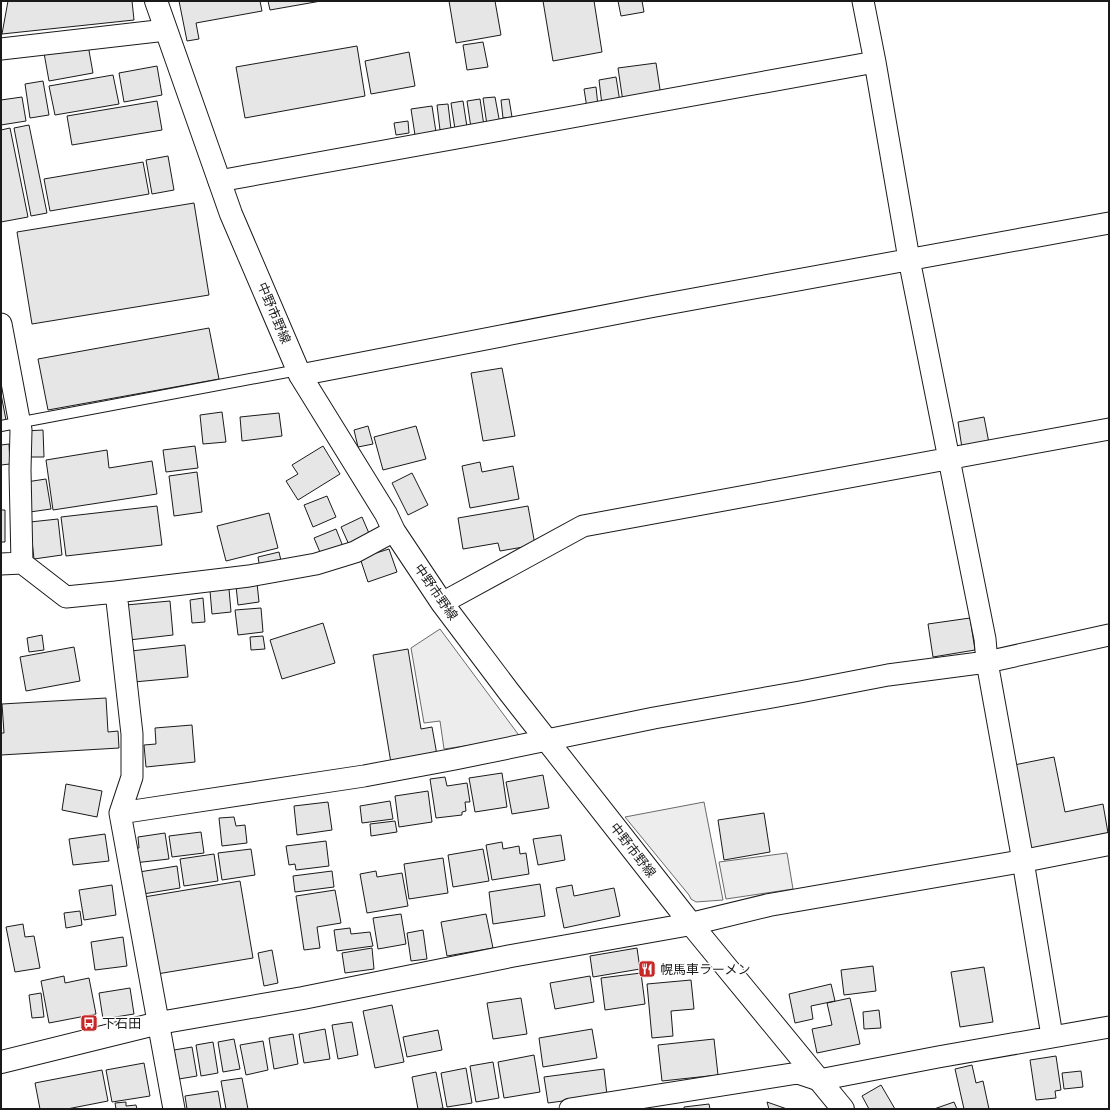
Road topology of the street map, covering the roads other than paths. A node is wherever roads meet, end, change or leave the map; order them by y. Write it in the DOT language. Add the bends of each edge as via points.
graph roads {
  1 [pos="156,1"];
  2 [pos="863,1"];
  3 [pos="166,30"];
  4 [pos="1,49"];
  5 [pos="874,62"];
  6 [pos="219,180"];
  7 [pos="1109,223"];
  8 [pos="909,259"];
  9 [pos="1,324"];
  10 [pos="299,373"];
  11 [pos="10,424"];
  12 [pos="1109,429"];
  13 [pos="948,458"];
  14 [pos="394,531"];
  15 [pos="22,563"];
  16 [pos="1,564"];
  17 [pos="116,592"];
  18 [pos="442,603"];
  19 [pos="1109,635"];
  20 [pos="987,662"];
  21 [pos="547,741"];
  22 [pos="120,814"];
  23 [pos="1109,844"];
  24 [pos="1023,861"];
  25 [pos="691,924"];
  26 [pos="159,1023"];
  27 [pos="1109,1027"];
  28 [pos="1052,1036"];
  29 [pos="1,1062"];
  30 [pos="819,1080"];
  31 [pos="174,1109"];
  32 [pos="570,1109"];
  33 [pos="843,1109"];
  1 -- 3 [label="main road, 中野市野線"];
  2 -- 5 [label="street"];
  3 -- 4 [label="street"];
  3 -- 6 [label="main road, 中野市野線"];
  5 -- 6 [label="street"];
  5 -- 8 [label="street"];
  6 -- 10 [label="main road, 中野市野線"];
  7 -- 8 [label="street"];
  8 -- 10 [label="street"];
  8 -- 13 [label="street"];
  9 -- 11 [label="street"];
  10 -- 11 [label="lane"];
  10 -- 14 [label="main road, 中野市野線"];
  11 -- 15 [label="street" via="21,430"];
  12 -- 13 [label="street"];
  13 -- 18 [label="street" via="583,526"];
  13 -- 20 [label="street" via="985,639"];
  14 -- 17 [label="street" via="355,552 316,564 249,576"];
  14 -- 18 [label="main road, 中野市野線"];
  15 -- 16 [label="street"];
  15 -- 17 [label="street" via="66,596"];
  17 -- 22 [label="street" via="132,734 132,777"];
  18 -- 21 [label="main road, 中野市野線"];
  19 -- 20 [label="street"];
  20 -- 21 [label="street" via="888,674"];
  20 -- 24 [label="street"];
  21 -- 22 [label="street" via="364,776"];
  21 -- 25 [label="main road, 中野市野線"];
  22 -- 26 [label="street"];
  23 -- 24 [label="main road"];
  24 -- 25 [label="main road" via="769,905"];
  24 -- 28 [label="street"];
  25 -- 26 [label="main road"];
  25 -- 30 [label="main road, 中野市野線"];
  26 -- 29 [label="main road"];
  26 -- 31 [label="street"];
  27 -- 28 [label="street"];
  28 -- 30 [label="street"];
  30 -- 32 [label="street" via="798,1073"];
  30 -- 33 [label="main road, 中野市野線"];
}
